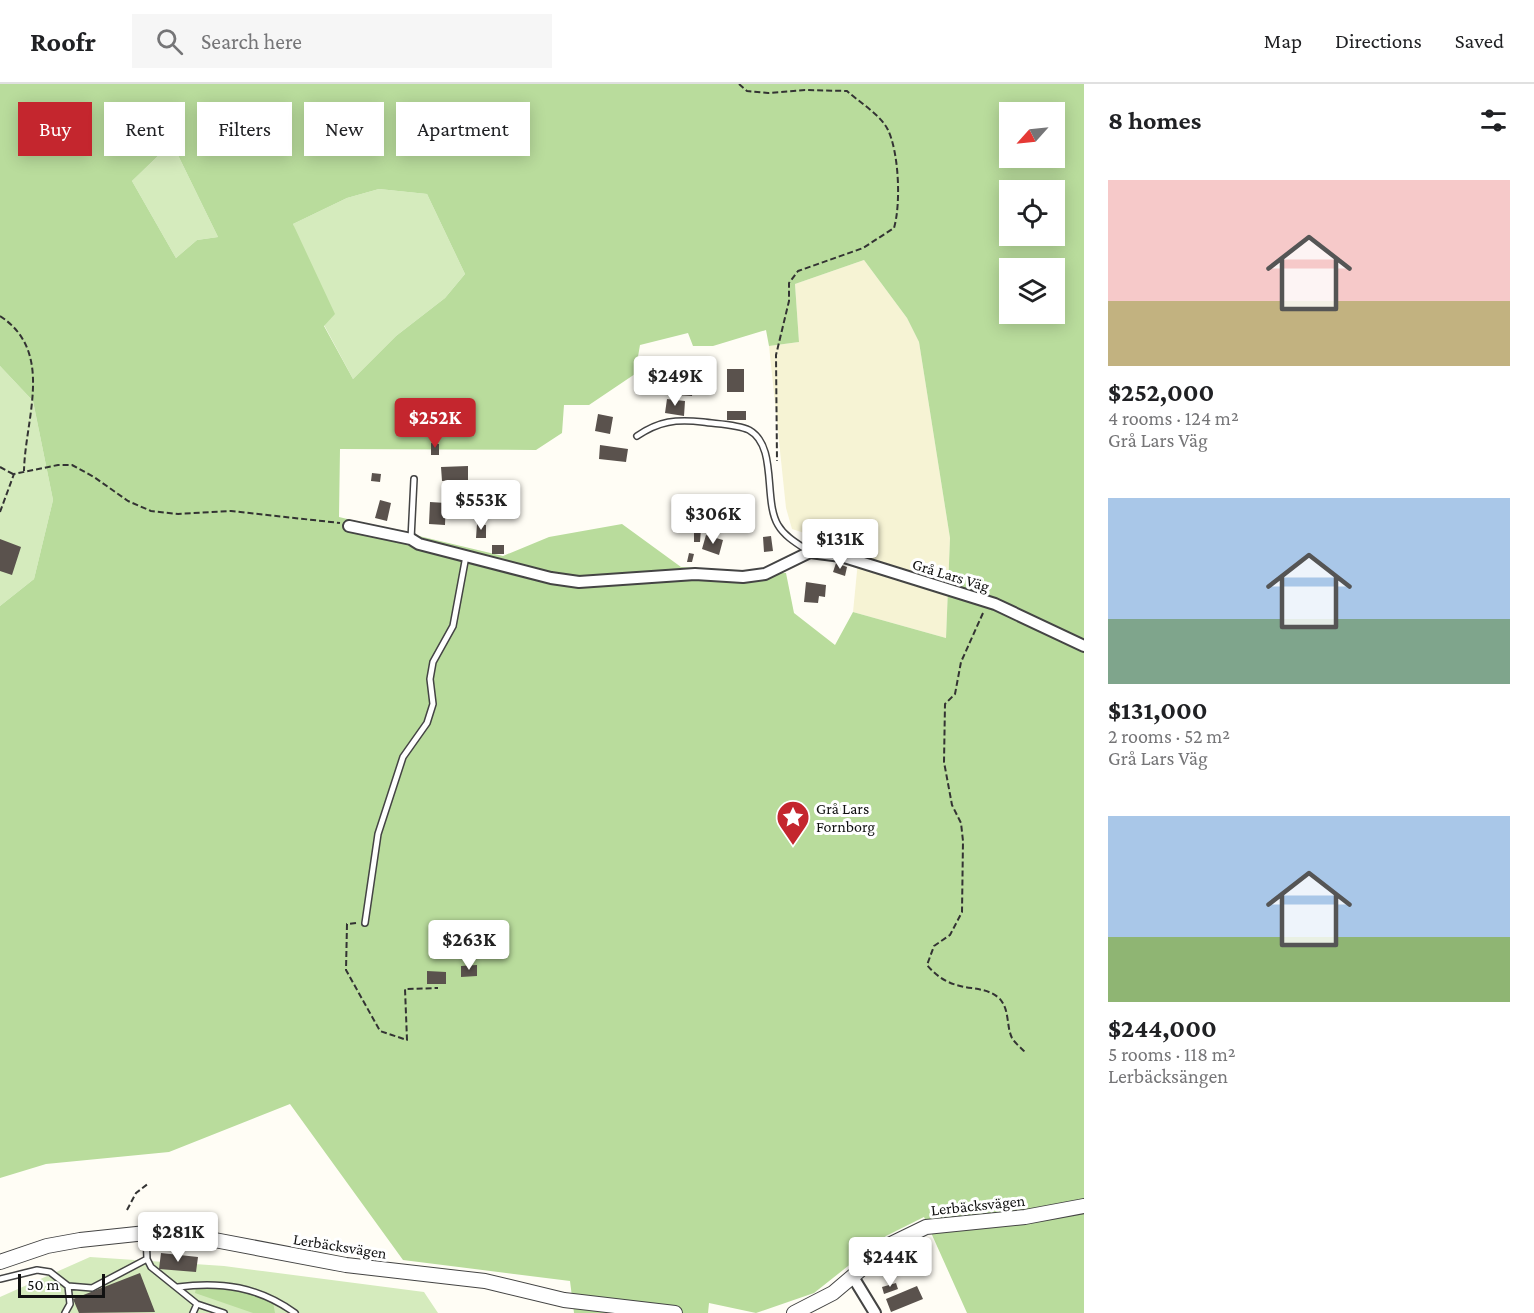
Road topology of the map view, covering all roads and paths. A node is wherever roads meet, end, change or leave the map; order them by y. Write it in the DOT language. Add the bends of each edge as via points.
graph roads {
  1 [pos="739,84"];
  2 [pos="0,316"];
  3 [pos="637,436"];
  4 [pos="0,467"];
  5 [pos="24,471"];
  6 [pos="778,471"];
  7 [pos="14,474"];
  8 [pos="414,478"];
  9 [pos="0,512"];
  10 [pos="349,526"];
  11 [pos="411,538"];
  12 [pos="810,552"];
  13 [pos="466,556"];
  14 [pos="989,602"];
  15 [pos="1084,646"];
  16 [pos="365,923"];
  17 [pos="438,988"];
  18 [pos="1025,1052"];
  19 [pos="149,1183"];
  20 [pos="1084,1206"];
  21 [pos="127,1210"];
  22 [pos="146,1233"];
  23 [pos="147,1259"];
  24 [pos="0,1262"];
  25 [pos="853,1277"];
  26 [pos="0,1279"];
  27 [pos="68,1286"];
  28 [pos="178,1287"];
  29 [pos="197,1304"];
  30 [pos="65,1313"];
  31 [pos="193,1313"];
  32 [pos="224,1313"];
  33 [pos="295,1313"];
  34 [pos="675,1313"];
  35 [pos="794,1313"];
  36 [pos="875,1313"];
  1 -- 6 [label="path" via="747,91 768,93 847,91 888,129 897,167 898,215 894,228 863,248 798,271 789,283 787,315 776,355"];
  2 -- 5 [label="path" via="23,340 33,361"];
  3 -- 12 [label="lane" via="654,424 670,420 748,429 763,450 776,522 790,539"];
  4 -- 7 [label="path"];
  5 -- 7 [label="path"];
  5 -- 10 [label="path" via="72,465 128,501 152,511 231,511"];
  7 -- 9 [label="path"];
  8 -- 11 [label="lane"];
  10 -- 11 [label="street"];
  11 -- 13 [label="street" via="419,544"];
  12 -- 13 [label="street" via="765,574 743,577 695,574 579,582"];
  12 -- 14 [label="street, Grå Lars Väg" via="841,556"];
  13 -- 16 [label="lane" via="453,626 433,662 433,704 427,723 403,757 378,834"];
  14 -- 15 [label="street, Grå Lars Väg"];
  14 -- 18 [label="path" via="961,662 955,694 945,704 944,762 952,805 962,823 962,912 950,934 934,946 927,965 937,977 953,985 999,999 1010,1019 1012,1038"];
  16 -- 17 [label="path" via="346,924 346,970 380,1031 407,1040 405,990"];
  19 -- 21 [label="path" via="136,1193"];
  20 -- 25 [label="street, Lerbäcksvägen" via="1032,1216 927,1227 891,1244"];
  22 -- 23 [label="lane"];
  22 -- 24 [label="street, Lerbäcksvägen" via="63,1243"];
  22 -- 34 [label="street, Lerbäcksvägen" via="223,1241 346,1265 475,1280 575,1302"];
  23 -- 27 [label="lane" via="92,1288"];
  23 -- 28 [label="lane" via="151,1267"];
  25 -- 35 [label="street, Lerbäcksvägen" via="822,1300"];
  25 -- 36 [label="street"];
  26 -- 27 [label="lane" via="37,1270 50,1272"];
  27 -- 30 [label="lane" via="70,1304"];
  28 -- 29 [label="lane"];
  28 -- 33 [label="lane" via="220,1284 252,1290"];
  29 -- 31 [label="lane"];
  29 -- 32 [label="lane"];
}
